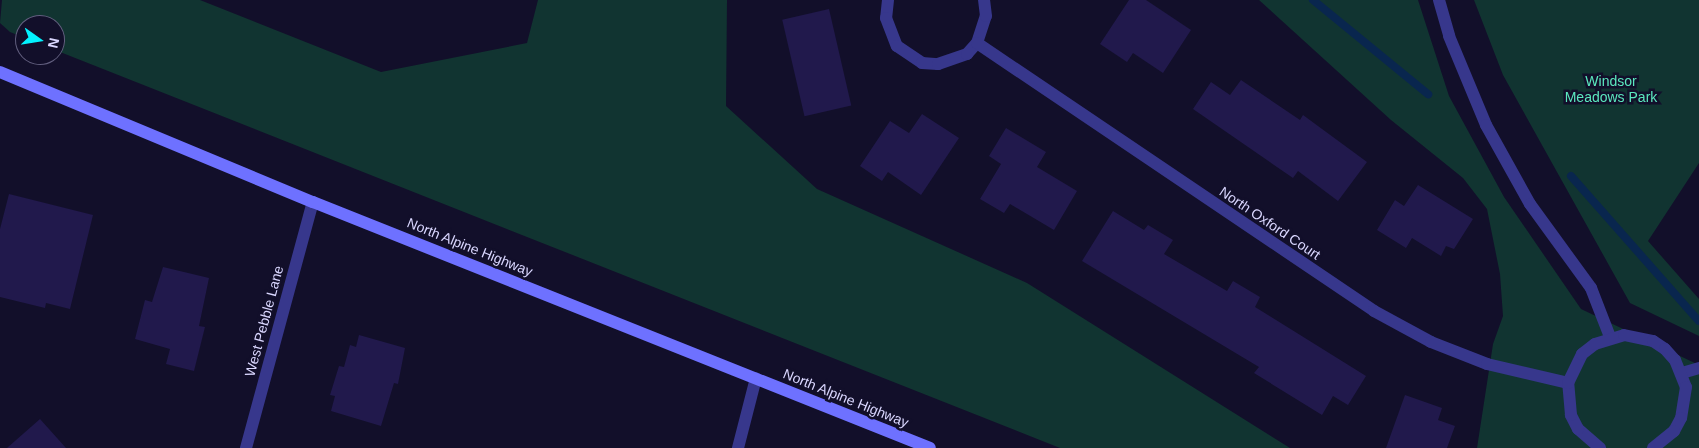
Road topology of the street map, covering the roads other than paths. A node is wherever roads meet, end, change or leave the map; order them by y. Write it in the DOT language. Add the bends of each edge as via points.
graph roads {
  1 [pos="888,0"];
  2 [pos="984,0"];
  3 [pos="1439,0"];
  4 [pos="978,42"];
  5 [pos="0,72"];
  6 [pos="313,202"];
  7 [pos="1610,337"];
  8 [pos="1699,368"];
  9 [pos="1682,373"];
  10 [pos="756,378"];
  11 [pos="1568,383"];
  12 [pos="246,448"];
  13 [pos="738,448"];
  14 [pos="930,448"];
  15 [pos="1600,448"];
  16 [pos="1652,448"];
  1 -- 4 [label="street" via="886,18 889,33 909,57 922,63 946,63 967,54"];
  2 -- 4 [label="street" via="986,16"];
  3 -- 7 [label="street" via="1449,36 1486,125 1530,204 1591,288"];
  4 -- 11 [label="street, North Oxford Court" via="1374,311 1431,342 1487,364"];
  5 -- 6 [label="main road, North Alpine Highway"];
  6 -- 10 [label="main road, North Alpine Highway"];
  6 -- 12 [label="street, West Pebble Lane"];
  7 -- 9 [label="street" via="1624,335 1653,341 1675,360"];
  7 -- 11 [label="street" via="1582,354"];
  8 -- 9 [label="street"];
  9 -- 16 [label="street" via="1686,403 1682,418 1674,431"];
  10 -- 13 [label="street"];
  10 -- 14 [label="main road, North Alpine Highway"];
  11 -- 15 [label="street" via="1570,415 1578,429"];
}
